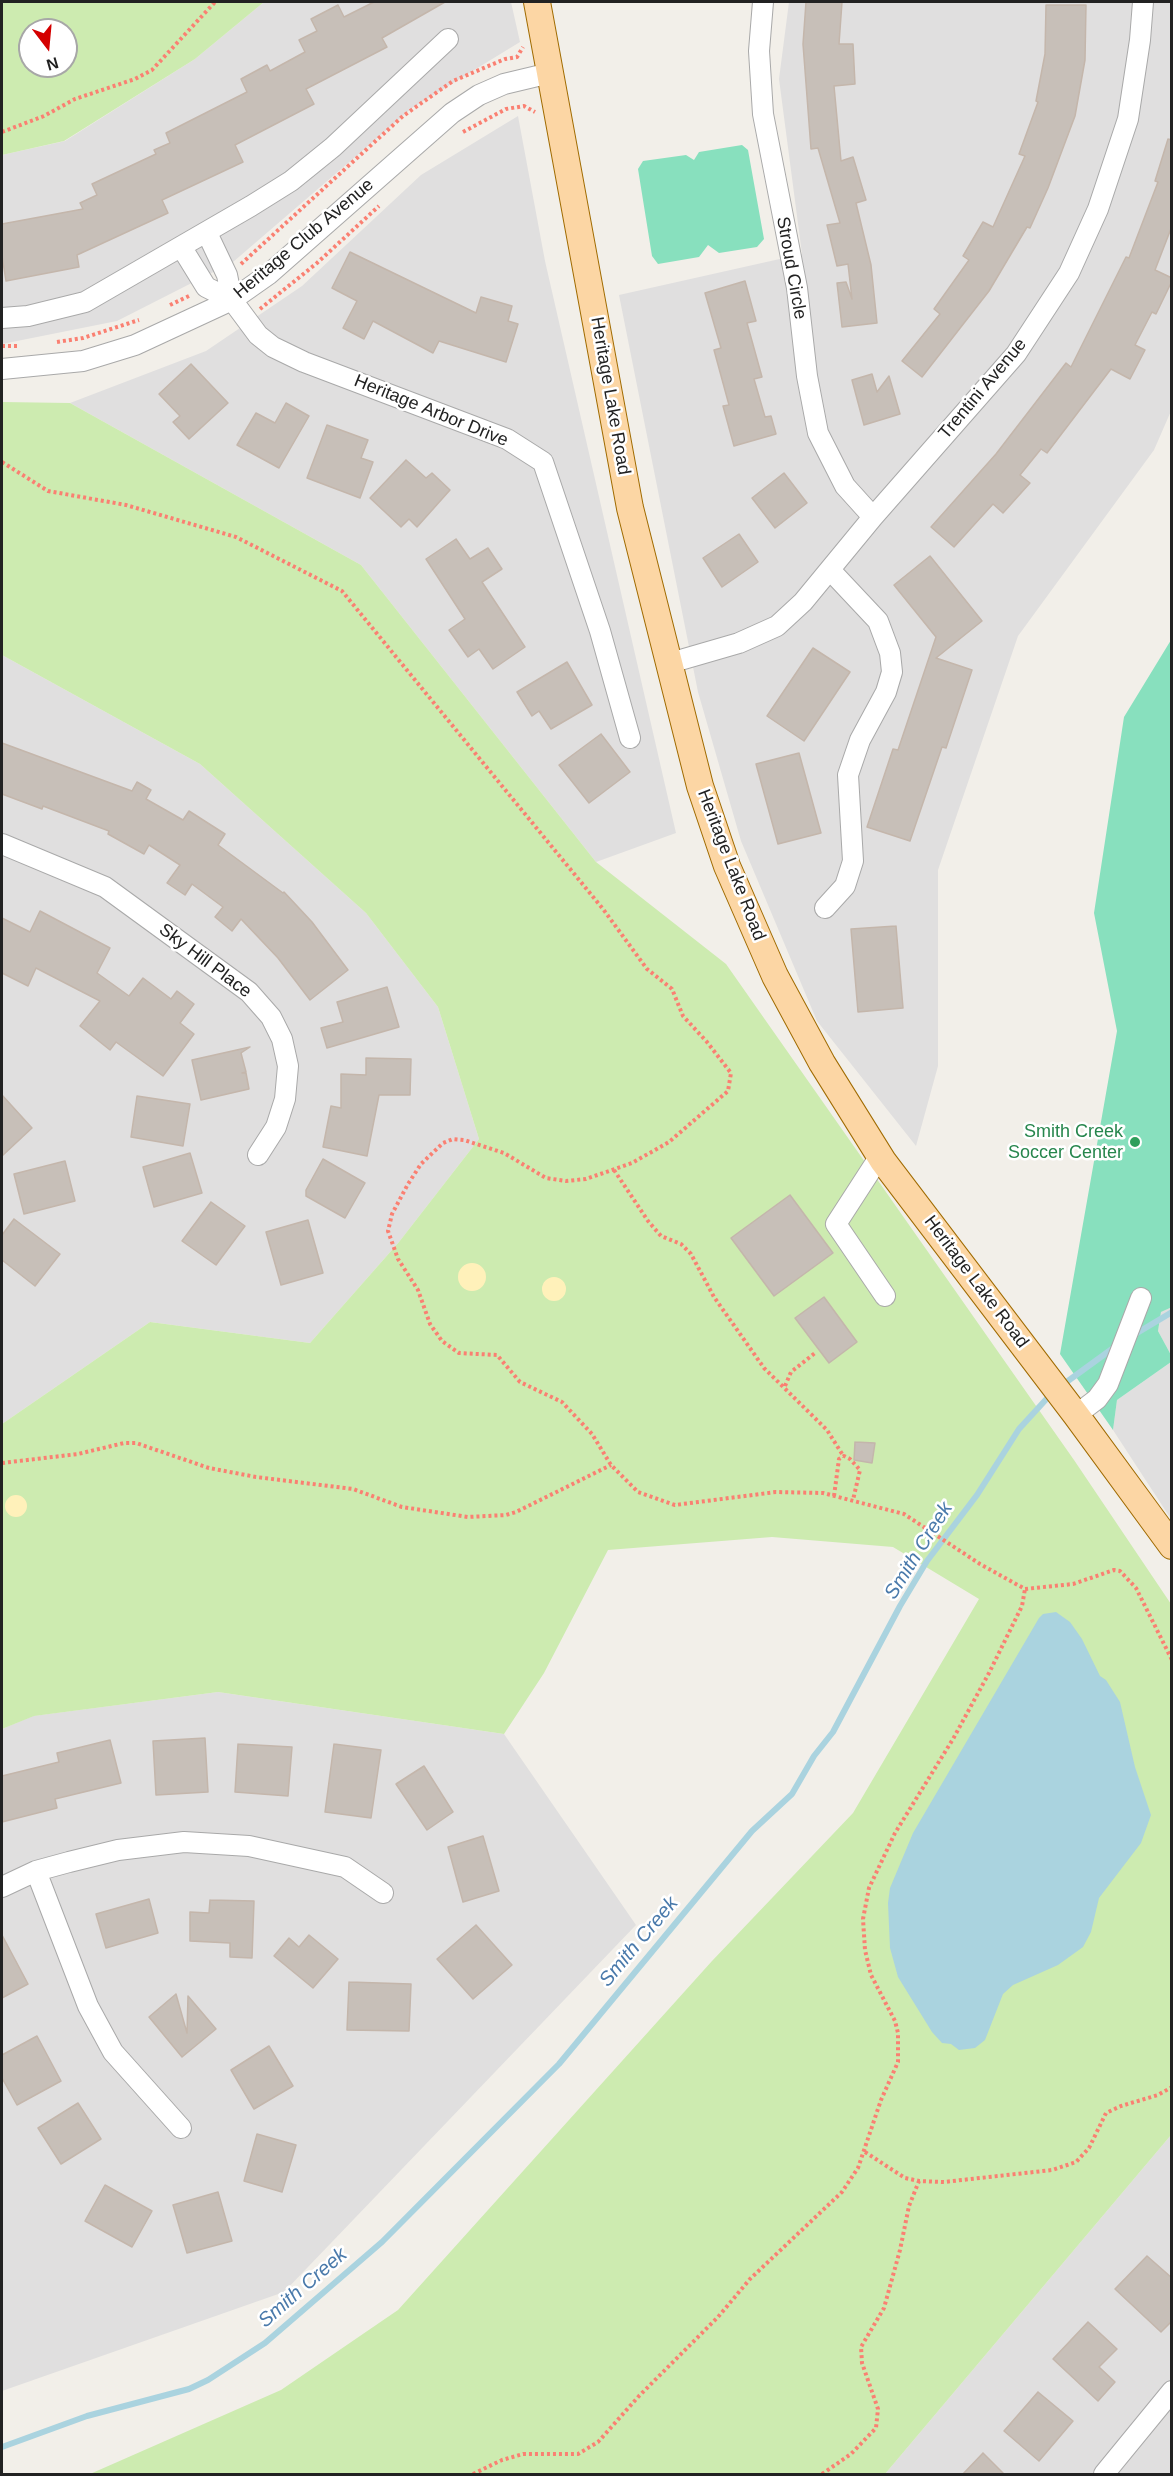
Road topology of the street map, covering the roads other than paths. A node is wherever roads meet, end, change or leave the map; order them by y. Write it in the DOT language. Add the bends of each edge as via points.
graph roads {
  1 [pos="537,2"];
  2 [pos="764,2"];
  3 [pos="1143,2"];
  4 [pos="448,39"];
  5 [pos="550,73"];
  6 [pos="207,233"];
  7 [pos="182,248"];
  8 [pos="232,300"];
  9 [pos="2,318"];
  10 [pos="2,369"];
  11 [pos="873,517"];
  12 [pos="831,571"];
  13 [pos="670,663"];
  14 [pos="630,738"];
  15 [pos="2,844"];
  16 [pos="825,908"];
  17 [pos="258,1155"];
  18 [pos="880,1156"];
  19 [pos="885,1296"];
  20 [pos="1141,1298"];
  21 [pos="1076,1415"];
  22 [pos="1172,1546"];
  23 [pos="36,1871"];
  24 [pos="2,1887"];
  25 [pos="383,1893"];
  26 [pos="181,2128"];
  27 [pos="1172,2391"];
  28 [pos="1104,2475"];
  1 -- 5 [label="main road, Heritage Lake Road"];
  2 -- 11 [label="street, Stroud Circle" via="759,51 763,114 819,433 845,486"];
  3 -- 11 [label="street, Trentini Avenue" via="1128,119 1098,209 1069,273 1016,354"];
  4 -- 6 [label="street" via="291,181"];
  5 -- 8 [label="street, Heritage Club Avenue" via="504,84 452,113 269,274"];
  5 -- 13 [label="main road, Heritage Lake Road" via="630,508"];
  6 -- 7 [label="street"];
  6 -- 8 [label="street" via="227,275"];
  7 -- 8 [label="street" via="206,287"];
  7 -- 9 [label="street" via="85,302"];
  8 -- 10 [label="street, Heritage Club Avenue" via="135,345 83,361"];
  8 -- 14 [label="street, Heritage Arbor Drive" via="258,335 273,347 507,439 543,462 600,631"];
  11 -- 12 [label="street, Trentini Avenue"];
  12 -- 13 [label="street, Trentini Avenue" via="777,626 739,643"];
  12 -- 16 [label="street" via="878,621 890,653 892,672 848,775 853,861 845,886"];
  13 -- 18 [label="main road, Heritage Lake Road" via="700,786 727,866 775,976 822,1063"];
  15 -- 17 [label="street, Sky Hill Place" via="105,887 249,992 272,1017 288,1066 285,1099 276,1128"];
  18 -- 19 [label="street" via="836,1224"];
  18 -- 21 [label="main road, Heritage Lake Road"];
  20 -- 21 [label="street" via="1108,1384 1097,1399"];
  21 -- 22 [label="main road, Heritage Lake Road"];
  23 -- 24 [label="street"];
  23 -- 25 [label="street" via="118,1850 184,1842 249,1846 345,1867"];
  23 -- 26 [label="street" via="88,2006 113,2052"];
  27 -- 28 [label="street"];
}
